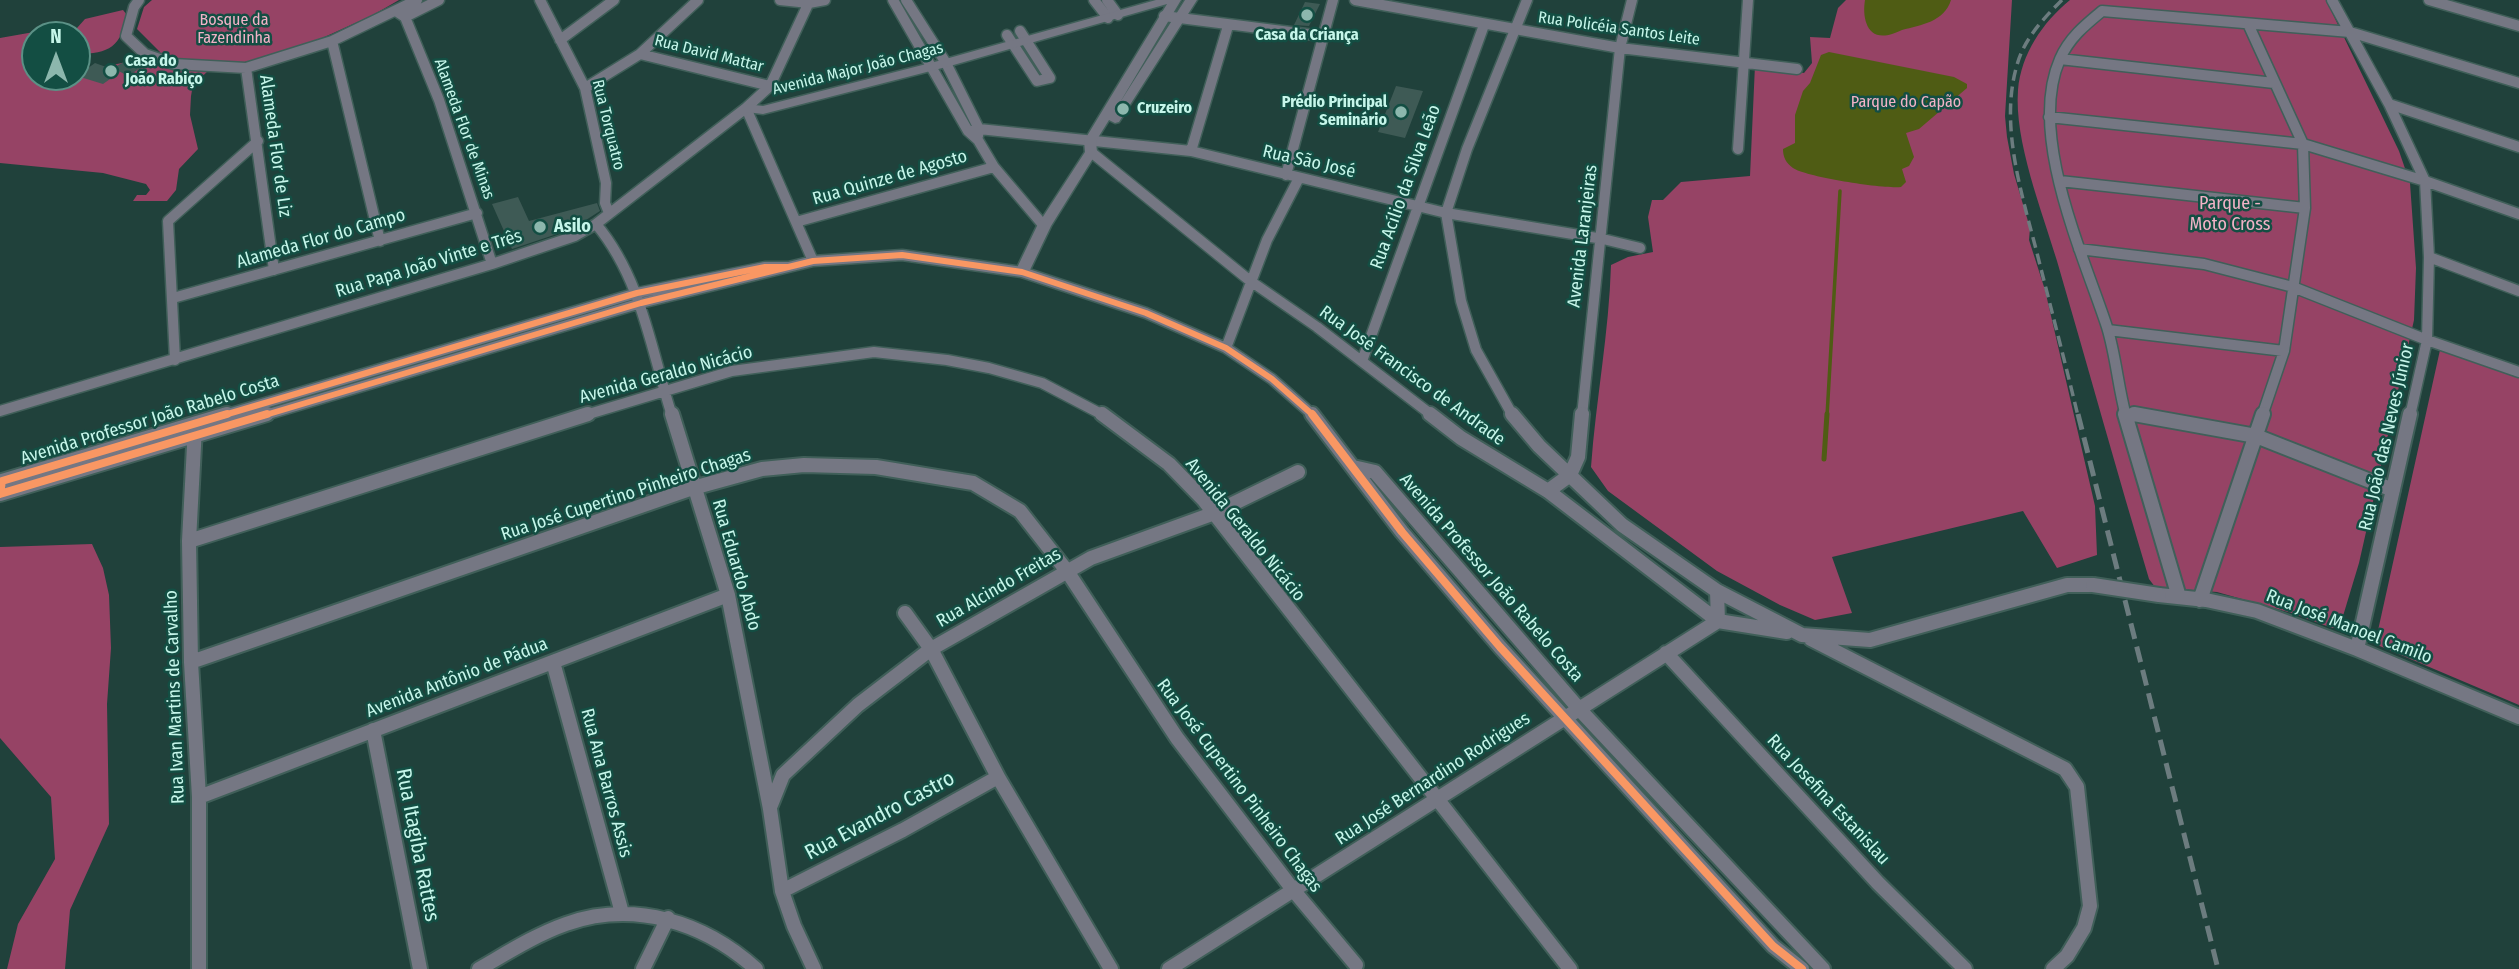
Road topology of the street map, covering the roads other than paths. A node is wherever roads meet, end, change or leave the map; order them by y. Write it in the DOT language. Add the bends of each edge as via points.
graph roads {
  1 [pos="139,0"];
  2 [pos="417,0"];
  3 [pos="439,0"];
  4 [pos="540,0"];
  5 [pos="614,0"];
  6 [pos="698,0"];
  7 [pos="780,0"];
  8 [pos="825,0"];
  9 [pos="893,0"];
  10 [pos="906,0"];
  11 [pos="1140,0"];
  12 [pos="1169,0"];
  13 [pos="1175,0"];
  14 [pos="1191,0"];
  15 [pos="1333,0"];
  16 [pos="1355,0"];
  17 [pos="1527,0"];
  18 [pos="1632,0"];
  19 [pos="1748,0"];
  20 [pos="2120,0"];
  21 [pos="2332,0"];
  22 [pos="2429,0"];
  23 [pos="809,1"];
  24 [pos="1107,8"];
  25 [pos="2102,11"];
  26 [pos="400,14"];
  27 [pos="1164,16"];
  28 [pos="919,19"];
  29 [pos="1180,20"];
  30 [pos="907,23"];
  31 [pos="1484,25"];
  32 [pos="1228,26"];
  33 [pos="2249,26"];
  34 [pos="2519,26"];
  35 [pos="1516,31"];
  36 [pos="2350,32"];
  37 [pos="1322,36"];
  38 [pos="560,40"];
  39 [pos="1157,40"];
  40 [pos="332,41"];
  41 [pos="1620,48"];
  42 [pos="640,54"];
  43 [pos="943,59"];
  44 [pos="2060,60"];
  45 [pos="1745,61"];
  46 [pos="930,62"];
  47 [pos="246,68"];
  48 [pos="1797,69"];
  49 [pos="2274,83"];
  50 [pos="2519,83"];
  51 [pos="770,86"];
  52 [pos="585,88"];
  53 [pos="2389,104"];
  54 [pos="746,108"];
  55 [pos="2049,117"];
  56 [pos="975,133"];
  57 [pos="258,141"];
  58 [pos="2303,144"];
  59 [pos="1093,146"];
  60 [pos="2519,147"];
  61 [pos="1738,149"];
  62 [pos="1191,151"];
  63 [pos="994,167"];
  64 [pos="1286,175"];
  65 [pos="1299,178"];
  66 [pos="2060,181"];
  67 [pos="2426,181"];
  68 [pos="606,183"];
  69 [pos="630,195"];
  70 [pos="1417,205"];
  71 [pos="2305,208"];
  72 [pos="609,212"];
  73 [pos="1446,212"];
  74 [pos="477,213"];
  75 [pos="2519,214"];
  76 [pos="796,222"];
  77 [pos="596,224"];
  78 [pos="1044,226"];
  79 [pos="1603,239"];
  80 [pos="380,241"];
  81 [pos="1640,248"];
  82 [pos="2078,249"];
  83 [pos="2429,257"];
  84 [pos="813,261"];
  85 [pos="492,264"];
  86 [pos="274,270"];
  87 [pos="1022,272"];
  88 [pos="1249,280"];
  89 [pos="2293,287"];
  90 [pos="2519,291"];
  91 [pos="173,298"];
  92 [pos="639,298"];
  93 [pos="2108,330"];
  94 [pos="2427,340"];
  95 [pos="1226,348"];
  96 [pos="2284,351"];
  97 [pos="175,360"];
  98 [pos="1362,361"];
  99 [pos="2519,372"];
  100 [pos="664,390"];
  101 [pos="5,409"];
  102 [pos="2125,413"];
  103 [pos="195,429"];
  104 [pos="2256,436"];
  105 [pos="82,463"];
  106 [pos="1353,467"];
  107 [pos="1298,472"];
  108 [pos="1570,475"];
  109 [pos="693,488"];
  110 [pos="2393,490"];
  111 [pos="1548,491"];
  112 [pos="1212,514"];
  113 [pos="1418,524"];
  114 [pos="1402,532"];
  115 [pos="189,541"];
  116 [pos="1067,571"];
  117 [pos="2093,585"];
  118 [pos="1717,591"];
  119 [pos="728,595"];
  120 [pos="2179,597"];
  121 [pos="2200,600"];
  122 [pos="905,613"];
  123 [pos="1718,621"];
  124 [pos="1802,635"];
  125 [pos="1516,637"];
  126 [pos="1500,647"];
  127 [pos="931,649"];
  128 [pos="2357,649"];
  129 [pos="1666,653"];
  130 [pos="191,662"];
  131 [pos="552,662"];
  132 [pos="1580,710"];
  133 [pos="2519,717"];
  134 [pos="1564,718"];
  135 [pos="373,730"];
  136 [pos="998,777"];
  137 [pos="200,797"];
  138 [pos="1437,799"];
  139 [pos="770,809"];
  140 [pos="1734,875"];
  141 [pos="1719,884"];
  142 [pos="782,891"];
  143 [pos="1294,891"];
  144 [pos="622,913"];
  145 [pos="668,918"];
  146 [pos="1356,965"];
  147 [pos="199,969"];
  148 [pos="420,969"];
  149 [pos="479,969"];
  150 [pos="643,969"];
  151 [pos="756,969"];
  152 [pos="814,969"];
  153 [pos="1111,969"];
  154 [pos="1169,969"];
  155 [pos="1570,969"];
  156 [pos="1802,969"];
  157 [pos="1823,969"];
  158 [pos="1965,969"];
  159 [pos="2053,969"];
  1 -- 47 [label="street" via="126,36 145,54 174,64"];
  2 -- 26 [label="street"];
  3 -- 26 [label="street"];
  4 -- 38 [label="street, Rua Torquatro"];
  5 -- 38 [label="street"];
  6 -- 42 [label="street"];
  7 -- 23 [label="street"];
  8 -- 23 [label="street"];
  9 -- 30 [label="street"];
  10 -- 28 [label="street"];
  11 -- 24 [label="street, Avenida Major João Chagas"];
  12 -- 24 [label="street, Avenida Major João Chagas"];
  13 -- 27 [label="street"];
  14 -- 29 [label="street"];
  15 -- 37 [label="street"];
  16 -- 31 [label="street, Rua Policéia Santos Leite"];
  17 -- 35 [label="street"];
  18 -- 41 [label="street, Avenida Laranjeiras"];
  19 -- 45 [label="street"];
  20 -- 25 [label="street"];
  21 -- 36 [label="street, Rua João das Neves Júnior"];
  22 -- 34 [label="street"];
  23 -- 51 [label="street, Rua Papa João Vinte e Três"];
  24 -- 43 [label="street, Avenida Major João Chagas"];
  25 -- 33 [label="street"];
  25 -- 44 [label="street" via="2075,34"];
  26 -- 40 [label="street"];
  26 -- 74 [label="street, Alameda Flor de Minas" via="439,100"];
  27 -- 29 [label="street"];
  27 -- 39 [label="street"];
  28 -- 30 [label="street"];
  28 -- 43 [label="street"];
  29 -- 32 [label="street"];
  29 -- 39 [label="street"];
  30 -- 46 [label="street"];
  31 -- 35 [label="street, Rua Policéia Santos Leite"];
  31 -- 70 [label="street, Rua Acílio da Silva Leão"];
  32 -- 37 [label="street"];
  32 -- 62 [label="street"];
  33 -- 36 [label="street"];
  33 -- 49 [label="street"];
  35 -- 41 [label="street, Rua Policéia Santos Leite"];
  35 -- 73 [label="street" via="1466,149"];
  36 -- 50 [label="street"];
  36 -- 53 [label="street, Rua João das Neves Júnior"];
  37 -- 64 [label="street"];
  38 -- 52 [label="street, Rua Torquatro"];
  39 -- 59 [label="street"];
  40 -- 47 [label="street"];
  40 -- 80 [label="street"];
  41 -- 45 [label="street, Rua Policéia Santos Leite"];
  41 -- 79 [label="street, Avenida Laranjeiras"];
  42 -- 51 [label="street, Rua David Mattar"];
  42 -- 52 [label="street"];
  43 -- 46 [label="street, Avenida Major João Chagas"];
  43 -- 56 [label="street"];
  44 -- 49 [label="street"];
  44 -- 55 [label="street"];
  45 -- 48 [label="street, Rua Policéia Santos Leite"];
  45 -- 61 [label="street"];
  46 -- 54 [label="street, Avenida Major João Chagas" via="763,110"];
  46 -- 56 [label="street"];
  47 -- 57 [label="street, Alameda Flor de Liz"];
  49 -- 58 [label="street"];
  51 -- 54 [label="street, Rua Papa João Vinte e Três"];
  52 -- 68 [label="street, Rua Torquatro"];
  53 -- 60 [label="street"];
  53 -- 67 [label="street, Rua João das Neves Júnior"];
  54 -- 69 [label="street, Rua Papa João Vinte e Três"];
  54 -- 76 [label="street"];
  55 -- 58 [label="street"];
  55 -- 66 [label="street"];
  56 -- 59 [label="street, Rua São José"];
  56 -- 63 [label="street"];
  57 -- 86 [label="street, Alameda Flor de Liz"];
  57 -- 91 [label="street" via="168,221"];
  58 -- 67 [label="street"];
  58 -- 71 [label="street"];
  59 -- 62 [label="street, Rua São José"];
  59 -- 78 [label="street"];
  59 -- 88 [label="street, Rua José Francisco de Andrade"];
  62 -- 64 [label="street, Rua São José"];
  63 -- 76 [label="street, Rua Quinze de Agosto"];
  63 -- 78 [label="street"];
  64 -- 65 [label="street, Rua São José"];
  65 -- 70 [label="street, Rua São José"];
  65 -- 88 [label="street"];
  66 -- 71 [label="street"];
  66 -- 82 [label="street"];
  67 -- 75 [label="street"];
  67 -- 83 [label="street, Rua João das Neves Júnior"];
  68 -- 69 [label="street, Rua Torquatro"];
  68 -- 72 [label="street, Rua Torquatro"];
  69 -- 72 [label="street, Rua Papa João Vinte e Três"];
  70 -- 73 [label="street, Rua São José"];
  70 -- 98 [label="street, Rua Acílio da Silva Leão"];
  71 -- 89 [label="street"];
  72 -- 77 [label="street, Rua Papa João Vinte e Três"];
  73 -- 79 [label="street, Rua São José"];
  73 -- 108 [label="street" via="1461,301 1476,350 1510,412"];
  74 -- 80 [label="street, Alameda Flor do Campo"];
  74 -- 85 [label="street, Alameda Flor de Minas"];
  76 -- 84 [label="street"];
  77 -- 85 [label="street, Rua Papa João Vinte e Três" via="575,236"];
  77 -- 92 [label="street, Rua Eduardo Abdo" via="611,242"];
  78 -- 87 [label="street"];
  79 -- 81 [label="street, Rua São José"];
  79 -- 108 [label="street, Avenida Laranjeiras" via="1578,457"];
  80 -- 86 [label="street, Alameda Flor do Campo"];
  82 -- 89 [label="street" via="2204,264"];
  82 -- 93 [label="street"];
  83 -- 90 [label="street"];
  83 -- 94 [label="street, Rua João das Neves Júnior"];
  84 -- 87 [label="street, Avenida Professor João Rabelo Costa" via="902,256"];
  84 -- 92 [label="street, Avenida Professor João Rabelo Costa"];
  85 -- 97 [label="street, Rua Papa João Vinte e Três"];
  86 -- 91 [label="street, Alameda Flor do Campo"];
  87 -- 95 [label="street, Avenida Professor João Rabelo Costa" via="1146,313"];
  88 -- 95 [label="street"];
  88 -- 98 [label="street, Rua José Francisco de Andrade"];
  89 -- 94 [label="street"];
  89 -- 96 [label="street"];
  91 -- 97 [label="street"];
  92 -- 100 [label="street, Rua Eduardo Abdo"];
  92 -- 103 [label="street, Avenida Professor João Rabelo Costa"];
  93 -- 96 [label="street"];
  93 -- 102 [label="street"];
  94 -- 99 [label="street"];
  94 -- 110 [label="street, Rua João das Neves Júnior"];
  95 -- 106 [label="street, Avenida Professor João Rabelo Costa" via="1312,414"];
  96 -- 104 [label="street"];
  97 -- 101 [label="street, Rua Papa João Vinte e Três"];
  98 -- 111 [label="street, Rua José Francisco de Andrade" via="1461,438"];
  100 -- 109 [label="street, Rua Eduardo Abdo"];
  100 -- 112 [label="street, Avenida Geraldo Nicácio" via="732,371 874,352 989,368 1042,383 1105,416 1169,464"];
  100 -- 115 [label="street, Avenida Geraldo Nicácio"];
  102 -- 104 [label="street"];
  102 -- 120 [label="street"];
  103 -- 105 [label="street, Avenida Professor João Rabelo Costa"];
  103 -- 115 [label="street, Rua Ivan Martins de Carvalho"];
  104 -- 110 [label="street"];
  104 -- 121 [label="street"];
  105 -- 105 [label="street, Avenida Professor João Rabelo Costa" via="2,481 1,494"];
  106 -- 113 [label="street, Avenida Professor João Rabelo Costa" via="1375,472"];
  106 -- 114 [label="street"];
  107 -- 112 [label="street, Rua Alcindo Freitas"];
  108 -- 111 [label="street"];
  108 -- 118 [label="street" via="1622,525"];
  109 -- 116 [label="street, Rua José Cupertino Pinheiro Chagas" via="762,469 804,465 876,467 973,483 1020,511"];
  109 -- 119 [label="street, Rua Eduardo Abdo"];
  109 -- 130 [label="street, Rua José Cupertino Pinheiro Chagas"];
  110 -- 128 [label="street, Rua João das Neves Júnior"];
  111 -- 123 [label="street, Rua José Francisco de Andrade"];
  112 -- 116 [label="street, Rua Alcindo Freitas"];
  112 -- 138 [label="street, Avenida Geraldo Nicácio"];
  113 -- 114 [label="street"];
  113 -- 125 [label="street, Avenida Professor João Rabelo Costa"];
  114 -- 126 [label="street"];
  115 -- 130 [label="street, Rua Ivan Martins de Carvalho"];
  116 -- 127 [label="street, Rua Alcindo Freitas"];
  116 -- 143 [label="street, Rua José Cupertino Pinheiro Chagas" via="1177,738"];
  117 -- 120 [label="street, Rua José Manoel Camilo, bridge"];
  117 -- 124 [label="street" via="2067,584 1870,639"];
  118 -- 123 [label="street"];
  118 -- 124 [label="street"];
  119 -- 131 [label="street, Avenida Antônio de Pádua"];
  119 -- 139 [label="street, Rua Eduardo Abdo"];
  120 -- 121 [label="street, Rua José Manoel Camilo"];
  121 -- 128 [label="street, Rua José Manoel Camilo" via="2257,611"];
  122 -- 127 [label="street"];
  123 -- 124 [label="street"];
  123 -- 129 [label="street, Rua José Bernardino Rodrigues"];
  124 -- 159 [label="street" via="2065,769 2075,781 2090,906 2084,928"];
  125 -- 126 [label="street"];
  125 -- 132 [label="street, Avenida Professor João Rabelo Costa"];
  126 -- 134 [label="street"];
  127 -- 136 [label="street"];
  127 -- 139 [label="street, Rua Alcindo Freitas" via="858,705 783,775"];
  128 -- 133 [label="street, Rua José Manoel Camilo"];
  129 -- 132 [label="street, Rua José Bernardino Rodrigues"];
  129 -- 158 [label="street, Rua Josefina Estanislau" via="1878,883"];
  130 -- 137 [label="street, Rua Ivan Martins de Carvalho"];
  131 -- 135 [label="street, Avenida Antônio de Pádua"];
  131 -- 144 [label="street, Rua Ana Barros Assis"];
  132 -- 134 [label="street, Rua José Bernardino Rodrigues"];
  132 -- 140 [label="street, Avenida Professor João Rabelo Costa"];
  134 -- 138 [label="street, Rua José Bernardino Rodrigues"];
  134 -- 141 [label="street"];
  135 -- 137 [label="street, Avenida Antônio de Pádua"];
  135 -- 148 [label="street, Rua Itagiba Rattes"];
  136 -- 142 [label="street, Rua Evandro Castro"];
  136 -- 153 [label="street"];
  137 -- 147 [label="street, Rua Ivan Martins de Carvalho"];
  138 -- 143 [label="street, Rua José Bernardino Rodrigues"];
  138 -- 155 [label="street, Avenida Geraldo Nicácio"];
  139 -- 142 [label="street, Rua Eduardo Abdo"];
  140 -- 141 [label="street"];
  140 -- 157 [label="street, Avenida Professor João Rabelo Costa"];
  141 -- 156 [label="street" via="1773,946"];
  142 -- 152 [label="street, Rua Eduardo Abdo"];
  143 -- 146 [label="street, Rua José Cupertino Pinheiro Chagas"];
  143 -- 154 [label="street, Rua José Bernardino Rodrigues"];
  144 -- 145 [label="street"];
  144 -- 149 [label="street" via="566,924"];
  145 -- 150 [label="street"];
  145 -- 151 [label="street" via="710,933"];
}
